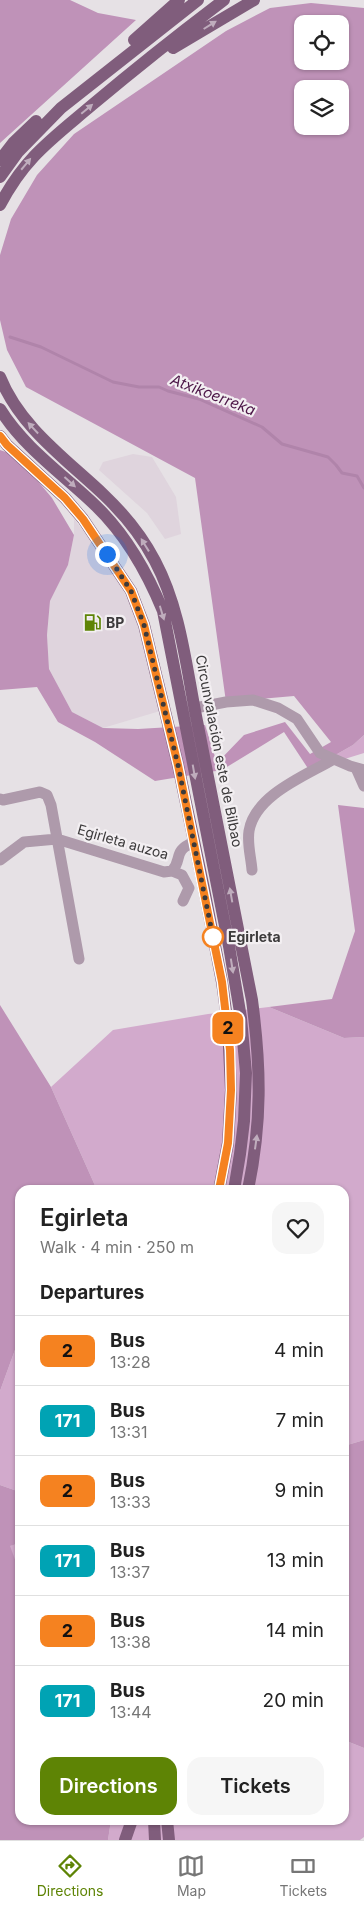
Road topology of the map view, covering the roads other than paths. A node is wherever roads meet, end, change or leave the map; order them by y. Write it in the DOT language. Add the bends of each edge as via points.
graph roads {
  1 [pos="179,0"];
  2 [pos="198,0"];
  3 [pos="224,0"];
  4 [pos="254,0"];
  5 [pos="113,58"];
  6 [pos="92,84"];
  7 [pos="110,89"];
  8 [pos="0,160"];
  9 [pos="0,177"];
  10 [pos="0,205"];
  11 [pos="0,377"];
  12 [pos="0,409"];
  13 [pos="0,436"];
  14 [pos="195,708"];
  15 [pos="334,759"];
  16 [pos="360,769"];
  17 [pos="364,786"];
  18 [pos="0,799"];
  19 [pos="58,839"];
  20 [pos="194,842"];
  21 [pos="0,860"];
  22 [pos="252,870"];
  23 [pos="172,871"];
  24 [pos="187,901"];
  25 [pos="79,959"];
  26 [pos="220,1185"];
  27 [pos="235,1185"];
  28 [pos="249,1185"];
  29 [pos="130,1825"];
  30 [pos="154,1825"];
  31 [pos="168,1825"];
  32 [pos="125,1840"];
  33 [pos="155,1840"];
  34 [pos="169,1840"];
  1 -- 5 [label="main road"];
  2 -- 6 [label="main road"];
  3 -- 7 [label="main road"];
  7 -- 4 [label="main road, one-way"];
  5 -- 6 [label="main road"];
  5 -- 8 [label="main road" via="31,125"];
  6 -- 9 [label="main road" via="38,130"];
  10 -- 7 [label="main road, one-way" via="17,176 39,149"];
  14 -- 11 [label="main road, Circunvalación este de Bilbao, one-way" via="174,607 153,558 122,514 26,420 7,394"];
  12 -- 27 [label="main road, Circunvalación este de Bilbao, one-way" via="34,449 119,531 146,573 162,611 241,1018 246,1074"];
  13 -- 20 [label="main road" via="83,519 137,604"];
  14 -- 15 [label="street" via="253,700 278,708 297,719 320,753"];
  28 -- 14 [label="main road, Circunvalación este de Bilbao, one-way" via="259,1117 256,1029"];
  15 -- 16 [label="street"];
  15 -- 22 [label="street" via="276,793 257,811 249,833"];
  16 -- 17 [label="street"];
  18 -- 19 [label="street, Egirleta auzoa" via="40,792 47,795"];
  19 -- 21 [label="street, Egirleta auzoa" via="24,842"];
  19 -- 23 [label="street, Egirleta auzoa" via="164,872"];
  19 -- 25 [label="street, Egirleta auzoa"];
  20 -- 23 [label="street, Egirleta auzoa" via="182,849"];
  20 -- 26 [label="main road" via="222,982 230,1050 228,1143"];
  23 -- 24 [label="street" via="182,875 189,888"];
  29 -- 32 [label="main road"];
  30 -- 33 [label="main road"];
  31 -- 34 [label="main road"];
}
